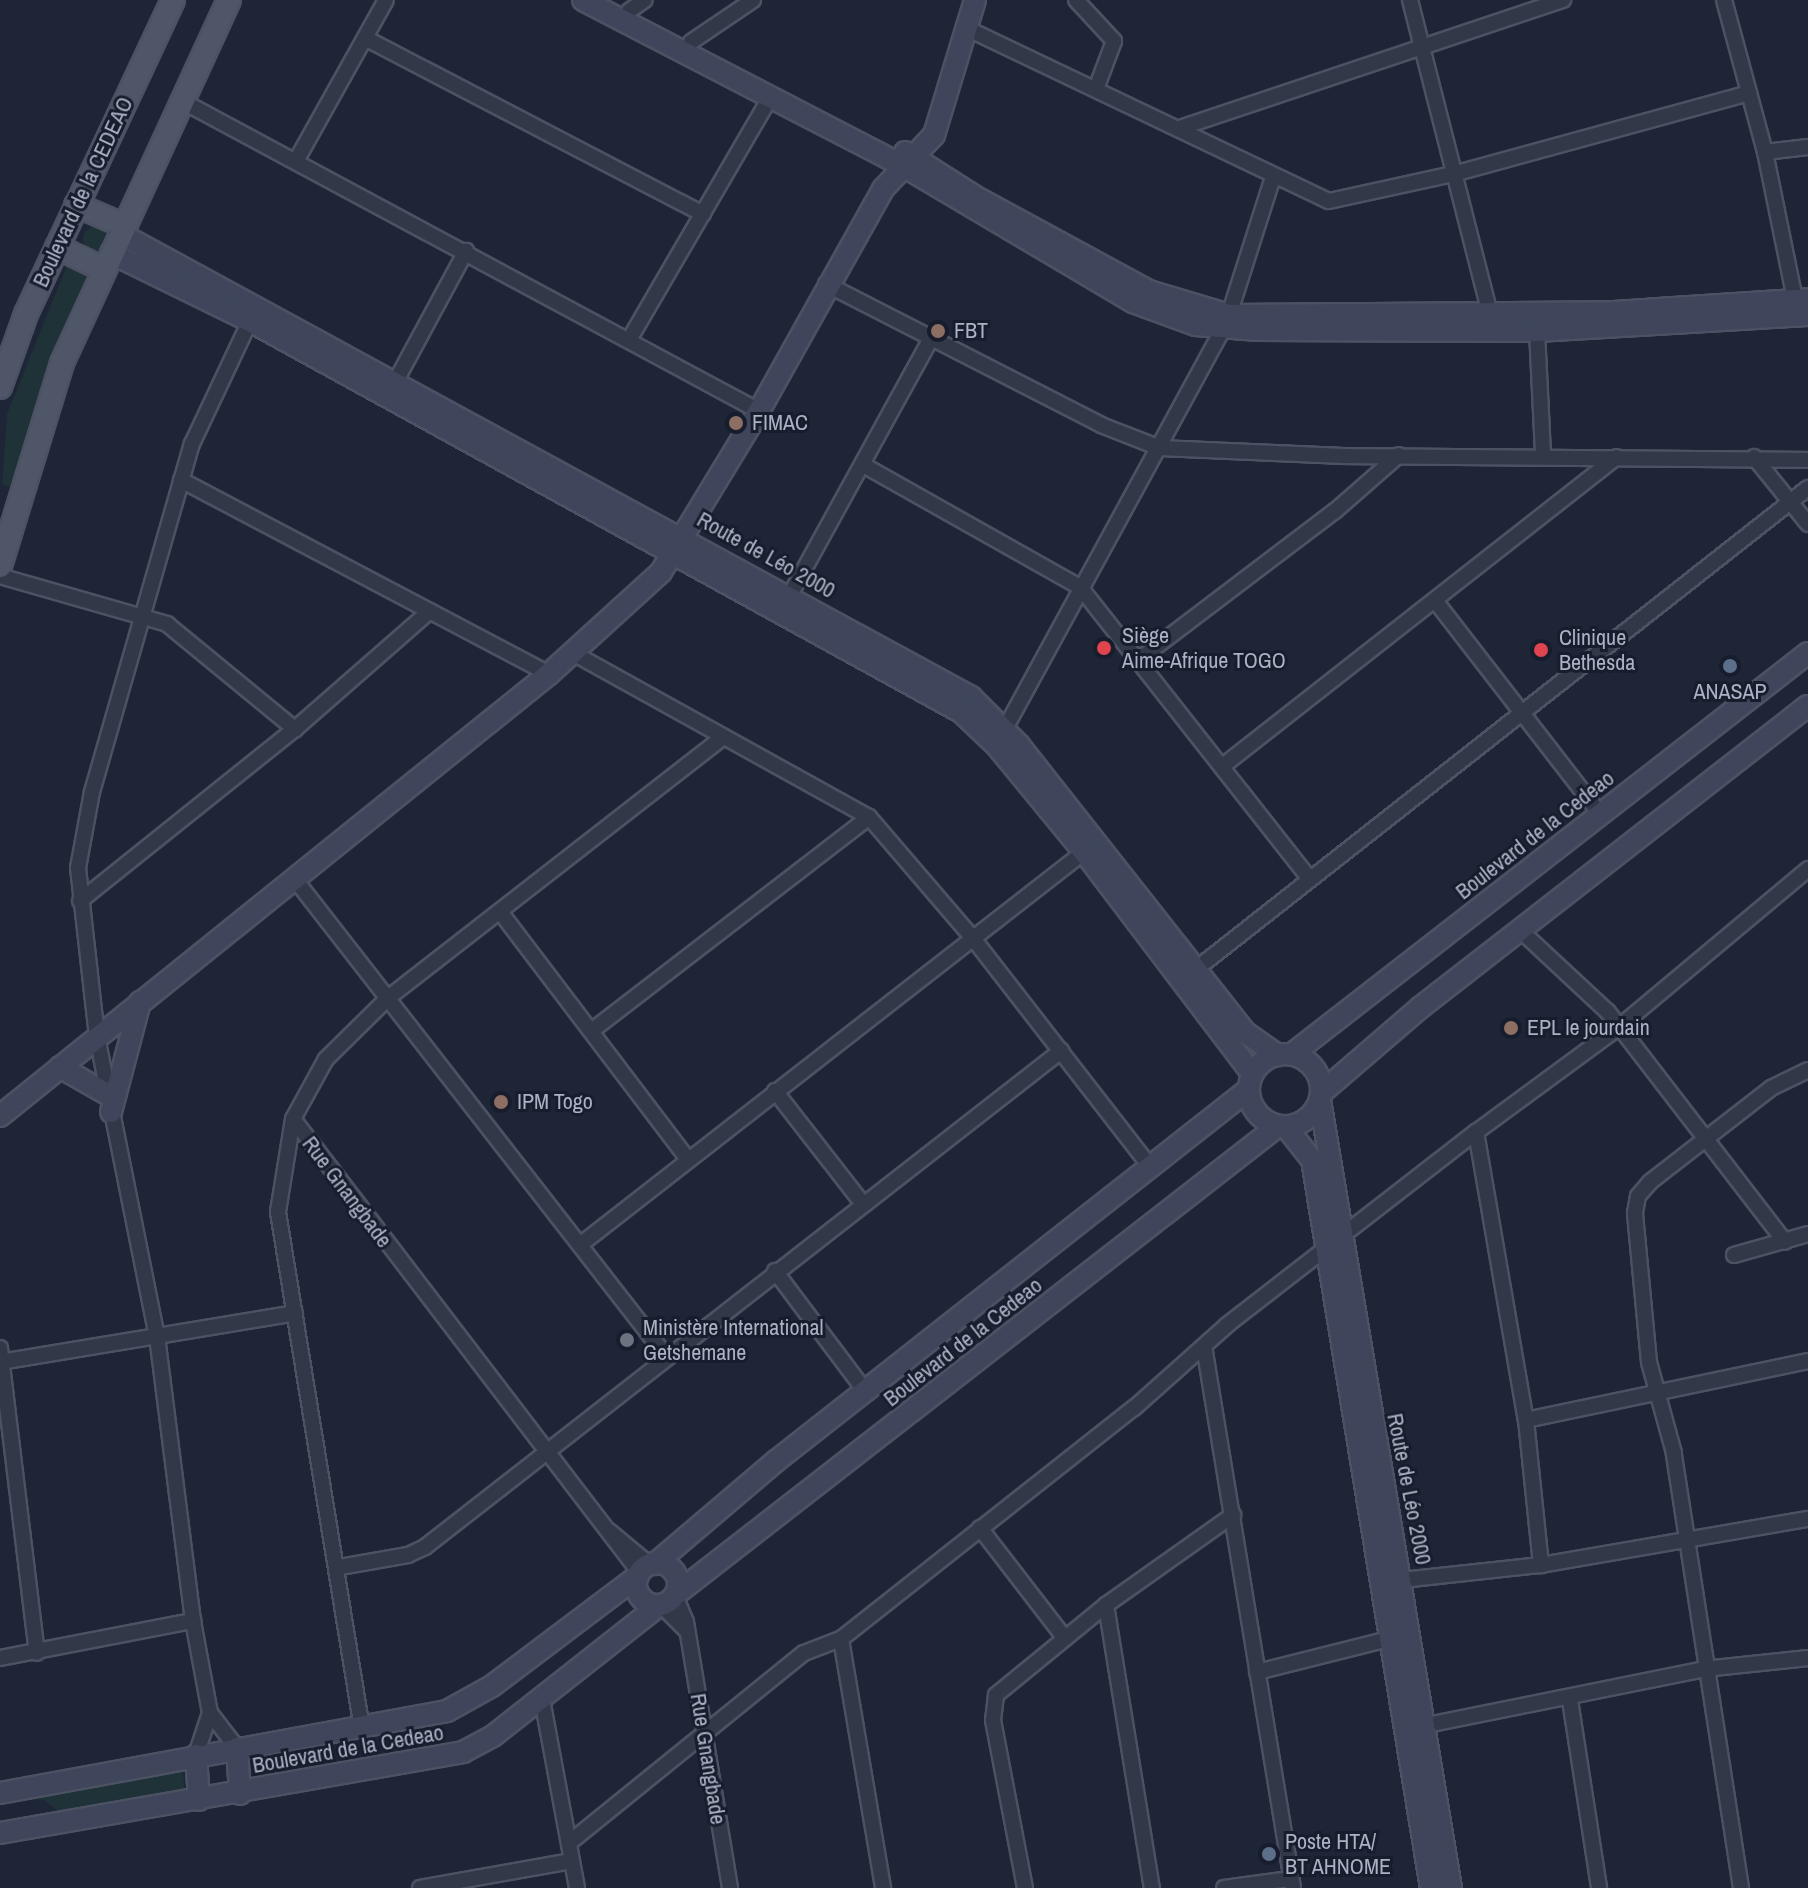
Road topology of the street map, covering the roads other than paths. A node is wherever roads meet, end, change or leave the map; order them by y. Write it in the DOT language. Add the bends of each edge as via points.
graph roads {
  1 [pos="173,0"];
  2 [pos="229,0"];
  3 [pos="386,0"];
  4 [pos="583,0"];
  5 [pos="608,0"];
  6 [pos="753,0"];
  7 [pos="975,0"];
  8 [pos="1076,0"];
  9 [pos="1410,0"];
  10 [pos="1724,0"];
  11 [pos="1555,1"];
  12 [pos="637,5"];
  13 [pos="966,28"];
  14 [pos="365,38"];
  15 [pos="691,42"];
  16 [pos="1423,48"];
  17 [pos="1096,89"];
  18 [pos="1749,93"];
  19 [pos="770,98"];
  20 [pos="182,101"];
  21 [pos="1180,128"];
  22 [pos="1808,147"];
  23 [pos="1765,152"];
  24 [pos="296,161"];
  25 [pos="910,162"];
  26 [pos="1457,173"];
  27 [pos="1273,177"];
  28 [pos="76,205"];
  29 [pos="703,214"];
  30 [pos="114,245"];
  31 [pos="57,247"];
  32 [pos="466,251"];
  33 [pos="826,284"];
  34 [pos="1804,305"];
  35 [pos="250,321"];
  36 [pos="1226,322"];
  37 [pos="1493,323"];
  38 [pos="1537,331"];
  39 [pos="931,339"];
  40 [pos="629,340"];
  41 [pos="0,387"];
  42 [pos="391,389"];
  43 [pos="759,411"];
  44 [pos="1160,448"];
  45 [pos="1399,455"];
  46 [pos="1543,455"];
  47 [pos="1617,457"];
  48 [pos="1754,457"];
  49 [pos="1808,460"];
  50 [pos="865,466"];
  51 [pos="181,480"];
  52 [pos="1808,488"];
  53 [pos="1789,501"];
  54 [pos="1808,524"];
  55 [pos="679,544"];
  56 [pos="0,566"];
  57 [pos="0,576"];
  58 [pos="1080,587"];
  59 [pos="790,595"];
  60 [pos="1437,603"];
  61 [pos="430,611"];
  62 [pos="146,615"];
  63 [pos="573,653"];
  64 [pos="1808,653"];
  65 [pos="1141,658"];
  66 [pos="549,674"];
  67 [pos="1808,706"];
  68 [pos="1524,713"];
  69 [pos="295,729"];
  70 [pos="1000,737"];
  71 [pos="722,738"];
  72 [pos="1224,765"];
  73 [pos="1601,815"];
  74 [pos="869,817"];
  75 [pos="1090,848"];
  76 [pos="1808,869"];
  77 [pos="1308,877"];
  78 [pos="294,878"];
  79 [pos="80,901"];
  80 [pos="501,913"];
  81 [pos="1521,931"];
  82 [pos="972,937"];
  83 [pos="1195,970"];
  84 [pos="388,998"];
  85 [pos="140,1002"];
  86 [pos="1619,1027"];
  87 [pos="594,1029"];
  88 [pos="97,1037"];
  89 [pos="1061,1051"];
  90 [pos="1284,1055"];
  91 [pos="60,1067"];
  92 [pos="1808,1070"];
  93 [pos="1250,1082"];
  94 [pos="775,1091"];
  95 [pos="1320,1096"];
  96 [pos="109,1103"];
  97 [pos="0,1116"];
  98 [pos="293,1119"];
  99 [pos="1282,1126"];
  100 [pos="1476,1132"];
  101 [pos="1705,1140"];
  102 [pos="688,1159"];
  103 [pos="1151,1168"];
  104 [pos="863,1204"];
  105 [pos="1808,1234"];
  106 [pos="1785,1242"];
  107 [pos="1334,1243"];
  108 [pos="580,1245"];
  109 [pos="1734,1255"];
  110 [pos="775,1271"];
  111 [pos="295,1313"];
  112 [pos="157,1337"];
  113 [pos="1204,1346"];
  114 [pos="666,1356"];
  115 [pos="1,1357"];
  116 [pos="1808,1361"];
  117 [pos="865,1391"];
  118 [pos="1660,1392"];
  119 [pos="1526,1420"];
  120 [pos="545,1449"];
  121 [pos="1233,1515"];
  122 [pos="1808,1519"];
  123 [pos="980,1528"];
  124 [pos="1684,1539"];
  125 [pos="1541,1565"];
  126 [pos="340,1567"];
  127 [pos="646,1569"];
  128 [pos="1402,1580"];
  129 [pos="668,1600"];
  130 [pos="1106,1605"];
  131 [pos="193,1621"];
  132 [pos="1064,1637"];
  133 [pos="1392,1638"];
  134 [pos="841,1639"];
  135 [pos="37,1653"];
  136 [pos="0,1658"];
  137 [pos="1808,1658"];
  138 [pos="1704,1669"];
  139 [pos="1257,1672"];
  140 [pos="542,1699"];
  141 [pos="1570,1700"];
  142 [pos="210,1713"];
  143 [pos="1422,1726"];
  144 [pos="362,1729"];
  145 [pos="704,1736"];
  146 [pos="237,1748"];
  147 [pos="196,1755"];
  148 [pos="0,1793"];
  149 [pos="240,1794"];
  150 [pos="199,1800"];
  151 [pos="0,1833"];
  152 [pos="569,1843"];
  153 [pos="572,1861"];
  154 [pos="1292,1883"];
  155 [pos="420,1888"];
  156 [pos="577,1888"];
  157 [pos="730,1888"];
  158 [pos="883,1888"];
  159 [pos="1025,1888"];
  160 [pos="1152,1888"];
  161 [pos="1224,1888"];
  162 [pos="1431,1888"];
  163 [pos="1451,1888"];
  164 [pos="1599,1888"];
  165 [pos="1741,1888"];
  1 -- 28 [label="main road, Boulevard de la CEDEAO"];
  2 -- 20 [label="main road"];
  3 -- 14 [label="street"];
  4 -- 19 [label="main road"];
  5 -- 12 [label="main road"];
  6 -- 15 [label="street"];
  7 -- 13 [label="main road"];
  8 -- 17 [label="street" via="1114,41"];
  9 -- 16 [label="street"];
  10 -- 18 [label="street"];
  11 -- 16 [label="street"];
  12 -- 15 [label="main road"];
  13 -- 17 [label="street"];
  13 -- 25 [label="main road" via="934,135"];
  14 -- 24 [label="street"];
  14 -- 29 [label="street"];
  15 -- 25 [label="main road"];
  16 -- 21 [label="street"];
  16 -- 26 [label="street"];
  17 -- 21 [label="street"];
  18 -- 23 [label="street"];
  18 -- 26 [label="street"];
  19 -- 25 [label="main road"];
  19 -- 29 [label="street"];
  20 -- 24 [label="street"];
  20 -- 30 [label="main road"];
  21 -- 27 [label="street"];
  22 -- 23 [label="street"];
  23 -- 34 [label="street"];
  24 -- 32 [label="street"];
  25 -- 33 [label="main road" via="883,189"];
  25 -- 36 [label="main road" via="1149,291"];
  26 -- 27 [label="street" via="1329,201"];
  26 -- 37 [label="street"];
  27 -- 36 [label="street"];
  28 -- 30 [label="main road"];
  28 -- 31 [label="main road, Boulevard de la CEDEAO"];
  29 -- 40 [label="street"];
  30 -- 31 [label="main road"];
  30 -- 35 [label="main road, Route de Léo 2000"];
  30 -- 42 [label="main road, Route de Léo 2000"];
  30 -- 56 [label="main road" via="52,390"];
  31 -- 41 [label="main road, Boulevard de la CEDEAO"];
  32 -- 40 [label="street"];
  32 -- 42 [label="street"];
  33 -- 39 [label="street"];
  33 -- 43 [label="main road"];
  34 -- 37 [label="main road"];
  34 -- 38 [label="main road"];
  35 -- 42 [label="main road, Route de Léo 2000"];
  35 -- 51 [label="street" via="208,404"];
  36 -- 37 [label="main road"];
  36 -- 44 [label="street"];
  37 -- 38 [label="main road"];
  38 -- 46 [label="street"];
  39 -- 44 [label="street" via="1132,440"];
  39 -- 50 [label="street"];
  40 -- 43 [label="street"];
  42 -- 55 [label="main road, Route de Léo 2000"];
  43 -- 55 [label="main road"];
  44 -- 45 [label="street"];
  44 -- 58 [label="street"];
  45 -- 46 [label="street"];
  45 -- 65 [label="street" via="1335,511"];
  46 -- 47 [label="street"];
  47 -- 48 [label="street"];
  47 -- 60 [label="street"];
  48 -- 49 [label="street"];
  48 -- 53 [label="street"];
  50 -- 58 [label="street"];
  50 -- 59 [label="street"];
  51 -- 61 [label="street"];
  51 -- 62 [label="street"];
  52 -- 53 [label="street"];
  53 -- 54 [label="street"];
  53 -- 68 [label="street"];
  55 -- 59 [label="main road, Route de Léo 2000"];
  55 -- 63 [label="main road" via="643,590"];
  55 -- 70 [label="main road, Route de Léo 2000"];
  57 -- 62 [label="street"];
  58 -- 65 [label="street"];
  58 -- 70 [label="street"];
  59 -- 70 [label="main road, Route de Léo 2000" via="959,690"];
  60 -- 68 [label="street"];
  60 -- 72 [label="street"];
  61 -- 66 [label="street"];
  61 -- 69 [label="street"];
  62 -- 69 [label="street" via="167,624"];
  62 -- 79 [label="street" via="82,829"];
  63 -- 66 [label="main road"];
  63 -- 71 [label="street"];
  64 -- 73 [label="main road, Boulevard de la Cedeao"];
  65 -- 72 [label="street"];
  66 -- 78 [label="main road"];
  67 -- 81 [label="main road"];
  68 -- 73 [label="street"];
  68 -- 77 [label="street"];
  69 -- 79 [label="street"];
  70 -- 75 [label="main road, Route de Léo 2000"];
  71 -- 74 [label="street"];
  71 -- 80 [label="street, Rue Gnangbade"];
  72 -- 77 [label="street"];
  73 -- 90 [label="main road, Boulevard de la Cedeao"];
  74 -- 82 [label="street"];
  74 -- 87 [label="street"];
  75 -- 82 [label="street"];
  75 -- 83 [label="main road, Route de Léo 2000"];
  75 -- 93 [label="main road, Route de Léo 2000"];
  76 -- 86 [label="street"];
  77 -- 83 [label="street"];
  78 -- 84 [label="street"];
  78 -- 85 [label="main road"];
  79 -- 88 [label="street"];
  80 -- 84 [label="street, Rue Gnangbade"];
  80 -- 87 [label="street"];
  81 -- 86 [label="street"];
  81 -- 95 [label="main road" via="1377,1042"];
  82 -- 89 [label="street"];
  82 -- 94 [label="street"];
  83 -- 90 [label="main road, Route de Léo 2000" via="1246,1033"];
  84 -- 98 [label="street, Rue Gnangbade" via="326,1059"];
  84 -- 108 [label="street"];
  85 -- 88 [label="main road"];
  85 -- 96 [label="main road"];
  86 -- 100 [label="street"];
  86 -- 101 [label="street"];
  87 -- 102 [label="street"];
  88 -- 91 [label="main road"];
  88 -- 96 [label="street"];
  89 -- 103 [label="street"];
  89 -- 104 [label="street"];
  90 -- 93 [label="main road"];
  90 -- 95 [label="main road" via="1310,1064"];
  91 -- 96 [label="main road"];
  91 -- 97 [label="main road"];
  92 -- 101 [label="street" via="1771,1088"];
  93 -- 99 [label="main road" via="1257,1113"];
  93 -- 103 [label="main road, Boulevard de la Cedeao"];
  94 -- 102 [label="street"];
  94 -- 104 [label="street"];
  95 -- 99 [label="main road" via="1307,1119"];
  95 -- 107 [label="main road, Route de Léo 2000"];
  96 -- 112 [label="street"];
  98 -- 111 [label="street" via="278,1212"];
  98 -- 120 [label="street, Rue Gnangbade"];
  99 -- 107 [label="main road, Route de Léo 2000" via="1312,1160"];
  99 -- 129 [label="main road, Boulevard de la Cedeao"];
  100 -- 107 [label="street"];
  100 -- 119 [label="street"];
  101 -- 106 [label="street"];
  101 -- 118 [label="street" via="1638,1196 1638,1277 1649,1362"];
  102 -- 108 [label="street"];
  103 -- 117 [label="main road, Boulevard de la Cedeao"];
  104 -- 110 [label="street"];
  105 -- 106 [label="street"];
  106 -- 109 [label="street"];
  107 -- 113 [label="street"];
  107 -- 128 [label="main road, Route de Léo 2000"];
  107 -- 133 [label="main road, Route de Léo 2000"];
  108 -- 114 [label="street"];
  110 -- 114 [label="street"];
  110 -- 117 [label="street"];
  111 -- 112 [label="street"];
  111 -- 126 [label="street"];
  112 -- 115 [label="street"];
  112 -- 131 [label="street"];
  113 -- 121 [label="street"];
  113 -- 123 [label="street" via="1126,1415"];
  114 -- 120 [label="street"];
  115 -- 135 [label="street"];
  116 -- 118 [label="street"];
  117 -- 127 [label="main road, Boulevard de la Cedeao"];
  118 -- 119 [label="street"];
  118 -- 124 [label="street"];
  119 -- 125 [label="street"];
  120 -- 126 [label="street" via="417,1552"];
  120 -- 127 [label="street, Rue Gnangbade"];
  121 -- 130 [label="street"];
  121 -- 139 [label="street"];
  122 -- 124 [label="street"];
  123 -- 132 [label="street"];
  123 -- 134 [label="street"];
  124 -- 125 [label="street"];
  124 -- 138 [label="street"];
  125 -- 128 [label="street"];
  126 -- 144 [label="street"];
  127 -- 129 [label="main road" via="640,1596"];
  127 -- 129 [label="main road" via="675,1573"];
  127 -- 144 [label="main road, Boulevard de la Cedeao" via="464,1703"];
  128 -- 143 [label="main road, Route de Léo 2000"];
  129 -- 140 [label="main road, Boulevard de la Cedeao"];
  129 -- 145 [label="street, Rue Gnangbade" via="686,1630"];
  130 -- 132 [label="street"];
  130 -- 160 [label="street"];
  131 -- 135 [label="street"];
  131 -- 142 [label="street"];
  132 -- 159 [label="street" via="1002,1686 994,1702"];
  133 -- 139 [label="street"];
  133 -- 162 [label="main road, Route de Léo 2000"];
  134 -- 145 [label="street" via="804,1653"];
  134 -- 158 [label="street"];
  135 -- 136 [label="street"];
  137 -- 138 [label="street"];
  138 -- 141 [label="street"];
  138 -- 165 [label="street"];
  139 -- 154 [label="street"];
  140 -- 149 [label="main road, Boulevard de la Cedeao" via="463,1752"];
  140 -- 152 [label="street"];
  141 -- 143 [label="street"];
  141 -- 164 [label="street"];
  142 -- 146 [label="street"];
  142 -- 147 [label="street"];
  143 -- 163 [label="main road, Route de Léo 2000"];
  144 -- 146 [label="main road, Boulevard de la Cedeao"];
  145 -- 152 [label="street"];
  145 -- 157 [label="street, Rue Gnangbade"];
  146 -- 147 [label="main road, Boulevard de la Cedeao"];
  146 -- 149 [label="main road"];
  147 -- 148 [label="main road, Boulevard de la Cedeao"];
  147 -- 150 [label="main road"];
  149 -- 150 [label="main road, Boulevard de la Cedeao"];
  150 -- 151 [label="main road, Boulevard de la Cedeao"];
  152 -- 153 [label="street"];
  153 -- 155 [label="street"];
  153 -- 156 [label="street"];
  154 -- 161 [label="street"];
}
